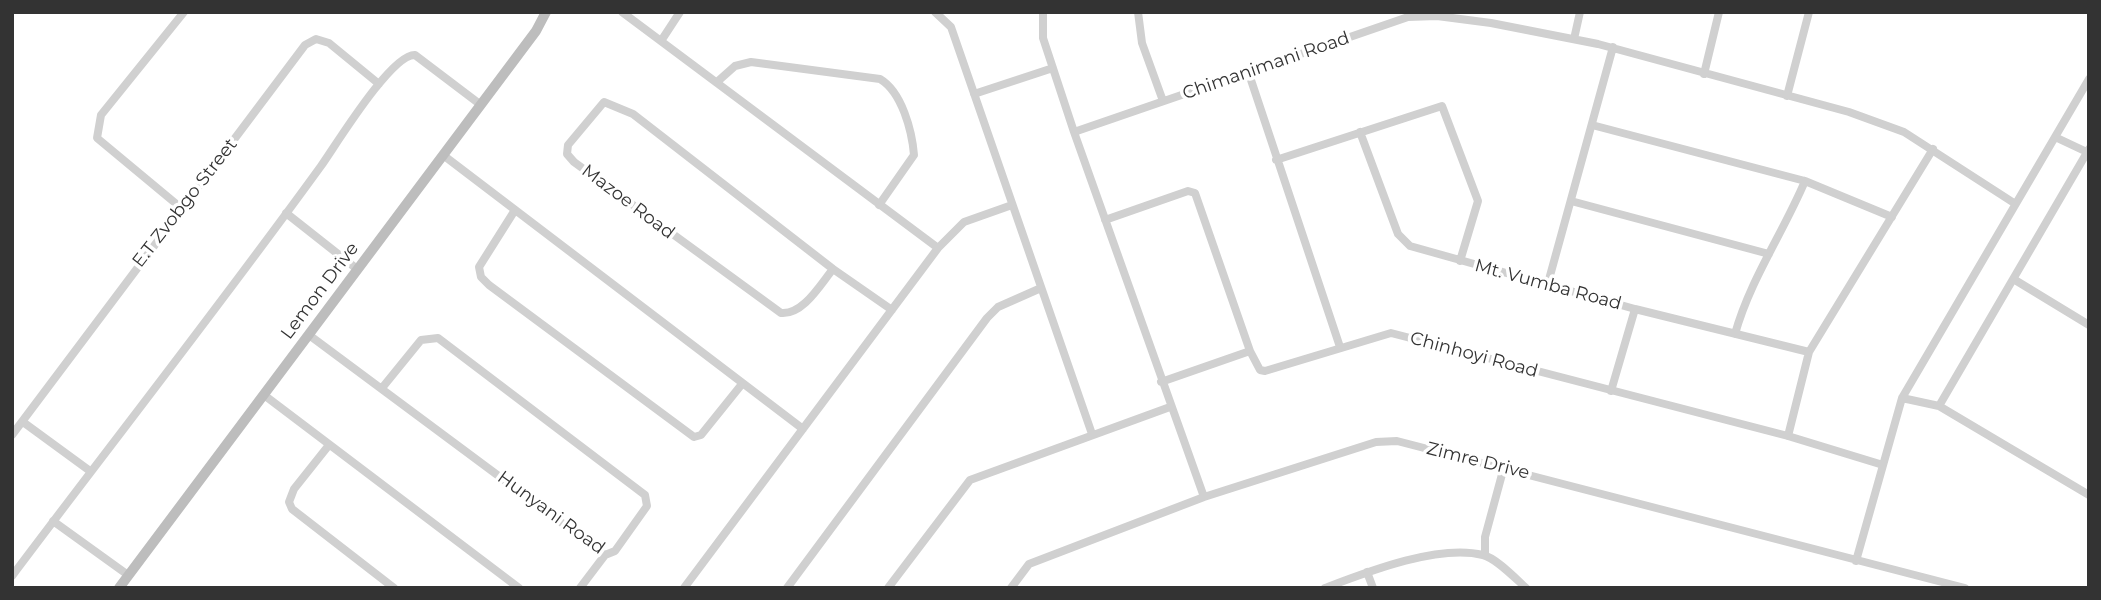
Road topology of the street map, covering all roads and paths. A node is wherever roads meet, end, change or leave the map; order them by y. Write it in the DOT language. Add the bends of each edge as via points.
graph roads {
  1 [pos="184,12"];
  2 [pos="546,12"];
  3 [pos="622,12"];
  4 [pos="680,12"];
  5 [pos="935,12"];
  6 [pos="1044,12"];
  7 [pos="1138,12"];
  8 [pos="1492,12"];
  9 [pos="1580,12"];
  10 [pos="1719,12"];
  11 [pos="1809,12"];
  12 [pos="1491,23"];
  13 [pos="1574,39"];
  14 [pos="661,41"];
  15 [pos="1613,47"];
  16 [pos="1053,68"];
  17 [pos="1248,71"];
  18 [pos="1704,74"];
  19 [pos="2089,79"];
  20 [pos="717,82"];
  21 [pos="379,84"];
  22 [pos="974,94"];
  23 [pos="1787,96"];
  24 [pos="1163,101"];
  25 [pos="481,104"];
  26 [pos="1592,125"];
  27 [pos="1074,132"];
  28 [pos="1360,132"];
  29 [pos="2055,136"];
  30 [pos="1933,149"];
  31 [pos="2088,152"];
  32 [pos="443,155"];
  33 [pos="1276,160"];
  34 [pos="1805,181"];
  35 [pos="1571,201"];
  36 [pos="2014,203"];
  37 [pos="878,205"];
  38 [pos="1012,205"];
  39 [pos="180,207"];
  40 [pos="515,210"];
  41 [pos="286,213"];
  42 [pos="1892,217"];
  43 [pos="1105,220"];
  44 [pos="938,248"];
  45 [pos="1769,254"];
  46 [pos="1460,261"];
  47 [pos="358,269"];
  48 [pos="833,269"];
  49 [pos="2015,280"];
  50 [pos="1548,283"];
  51 [pos="1041,288"];
  52 [pos="1635,309"];
  53 [pos="892,310"];
  54 [pos="2089,325"];
  55 [pos="1735,334"];
  56 [pos="309,335"];
  57 [pos="1340,346"];
  58 [pos="1250,351"];
  59 [pos="1809,352"];
  60 [pos="1161,382"];
  61 [pos="742,384"];
  62 [pos="382,388"];
  63 [pos="1611,391"];
  64 [pos="264,395"];
  65 [pos="1902,398"];
  66 [pos="1939,406"];
  67 [pos="1170,407"];
  68 [pos="23,422"];
  69 [pos="803,429"];
  70 [pos="1091,434"];
  71 [pos="12,435"];
  72 [pos="1788,436"];
  73 [pos="329,445"];
  74 [pos="1883,465"];
  75 [pos="1504,467"];
  76 [pos="90,471"];
  77 [pos="2089,495"];
  78 [pos="1204,497"];
  79 [pos="53,521"];
  80 [pos="605,555"];
  81 [pos="1485,555"];
  82 [pos="1856,561"];
  83 [pos="1367,572"];
  84 [pos="128,575"];
  85 [pos="12,576"];
  86 [pos="119,588"];
  87 [pos="394,588"];
  88 [pos="519,588"];
  89 [pos="580,588"];
  90 [pos="684,588"];
  91 [pos="787,588"];
  92 [pos="888,588"];
  93 [pos="1011,588"];
  94 [pos="1325,588"];
  95 [pos="1373,588"];
  96 [pos="1526,588"];
  97 [pos="1965,588"];
  1 -- 39 [label="street" via="101,115 97,138"];
  2 -- 25 [label="street, Lemon Drive"];
  3 -- 14 [label="street"];
  4 -- 14 [label="street"];
  5 -- 22 [label="street" via="951,27"];
  6 -- 16 [label="street" via="1043,38"];
  7 -- 24 [label="street" via="1142,43"];
  8 -- 12 [label="street"];
  9 -- 13 [label="street"];
  10 -- 18 [label="street"];
  11 -- 23 [label="street"];
  12 -- 13 [label="street, Chimanimani Road"];
  12 -- 17 [label="street, Chimanimani Road" via="1408,17"];
  13 -- 15 [label="street, Chimanimani Road"];
  14 -- 20 [label="street"];
  15 -- 18 [label="street, Chimanimani Road"];
  15 -- 26 [label="street"];
  16 -- 22 [label="street"];
  16 -- 27 [label="street"];
  17 -- 24 [label="street, Chimanimani Road"];
  17 -- 33 [label="street"];
  18 -- 23 [label="street, Chimanimani Road"];
  19 -- 29 [label="street"];
  20 -- 37 [label="street"];
  20 -- 37 [label="street" via="735,66 751,62 880,79 889,85 907,122 914,155"];
  21 -- 25 [label="street" via="411,54"];
  21 -- 39 [label="street, E.T Zvobgo Street" via="329,43 316,39 305,45"];
  21 -- 41 [label="street"];
  22 -- 38 [label="street"];
  23 -- 30 [label="street, Chimanimani Road" via="1849,112 1904,132"];
  24 -- 27 [label="street, Chimanimani Road"];
  25 -- 32 [label="street, Lemon Drive"];
  26 -- 34 [label="street"];
  26 -- 35 [label="street"];
  27 -- 43 [label="street"];
  28 -- 33 [label="street"];
  28 -- 46 [label="street, Mt. Vumba Road" via="1398,234 1410,246"];
  28 -- 46 [label="street" via="1435,106 1444,107 1478,201"];
  29 -- 31 [label="street"];
  29 -- 36 [label="street"];
  30 -- 36 [label="street, Chimanimani Road"];
  30 -- 42 [label="street"];
  31 -- 49 [label="street"];
  32 -- 40 [label="street"];
  32 -- 47 [label="street, Lemon Drive"];
  33 -- 57 [label="street"];
  34 -- 42 [label="street"];
  34 -- 45 [label="street"];
  35 -- 45 [label="street"];
  35 -- 50 [label="street"];
  36 -- 65 [label="street"];
  37 -- 44 [label="street"];
  38 -- 44 [label="street" via="964,222"];
  38 -- 51 [label="street"];
  39 -- 68 [label="street, E.T Zvobgo Street"];
  40 -- 61 [label="street"];
  40 -- 61 [label="street" via="479,267 489,285 694,436 701,435"];
  41 -- 47 [label="street"];
  41 -- 76 [label="street"];
  42 -- 59 [label="street"];
  43 -- 58 [label="street" via="1188,191 1195,193"];
  43 -- 60 [label="street"];
  44 -- 53 [label="street"];
  45 -- 55 [label="street" via="1742,306"];
  46 -- 50 [label="street, Mt. Vumba Road"];
  47 -- 56 [label="street, Lemon Drive"];
  48 -- 48 [label="street, Mazoe Road" via="622,109 604,102 568,145 567,154 574,162 781,313 800,307"];
  48 -- 53 [label="street, Mazoe Road"];
  49 -- 54 [label="street"];
  49 -- 66 [label="street"];
  50 -- 52 [label="street, Mt. Vumba Road"];
  51 -- 70 [label="street"];
  51 -- 91 [label="street" via="998,307 987,318"];
  52 -- 55 [label="street, Mt. Vumba Road"];
  52 -- 63 [label="street"];
  53 -- 69 [label="street"];
  55 -- 59 [label="street, Mt. Vumba Road"];
  56 -- 62 [label="street, Hunyani Road"];
  56 -- 64 [label="street, Lemon Drive"];
  57 -- 58 [label="street, Chinhoyi Road" via="1265,371 1256,366"];
  57 -- 63 [label="street, Chinhoyi Road" via="1391,333"];
  58 -- 60 [label="street"];
  59 -- 72 [label="street"];
  60 -- 67 [label="street"];
  61 -- 69 [label="street"];
  62 -- 80 [label="street, Hunyani Road"];
  62 -- 80 [label="street, Hunyani Road" via="421,340 438,338 645,495 648,506 643,514 615,551"];
  63 -- 72 [label="street, Chinhoyi Road"];
  64 -- 73 [label="street"];
  64 -- 84 [label="street, Lemon Drive"];
  65 -- 66 [label="street"];
  65 -- 74 [label="street"];
  66 -- 77 [label="street"];
  67 -- 70 [label="street"];
  67 -- 78 [label="street"];
  68 -- 71 [label="street, E.T Zvobgo Street"];
  68 -- 76 [label="street"];
  69 -- 90 [label="street"];
  70 -- 92 [label="street" via="970,480"];
  72 -- 74 [label="street, Chinhoyi Road"];
  73 -- 87 [label="street" via="294,489 289,502 292,509"];
  73 -- 88 [label="street"];
  74 -- 82 [label="street"];
  75 -- 78 [label="street, Zimre Drive" via="1397,441 1376,442"];
  75 -- 81 [label="street" via="1485,537"];
  75 -- 82 [label="street, Zimre Drive"];
  76 -- 79 [label="street"];
  78 -- 93 [label="street, Zimre Drive" via="1029,564"];
  79 -- 84 [label="street"];
  79 -- 85 [label="street"];
  80 -- 89 [label="street"];
  81 -- 83 [label="street" via="1410,559"];
  81 -- 96 [label="street"];
  82 -- 97 [label="street, Zimre Drive"];
  83 -- 94 [label="street"];
  83 -- 95 [label="street"];
  84 -- 86 [label="street, Lemon Drive"];
}
